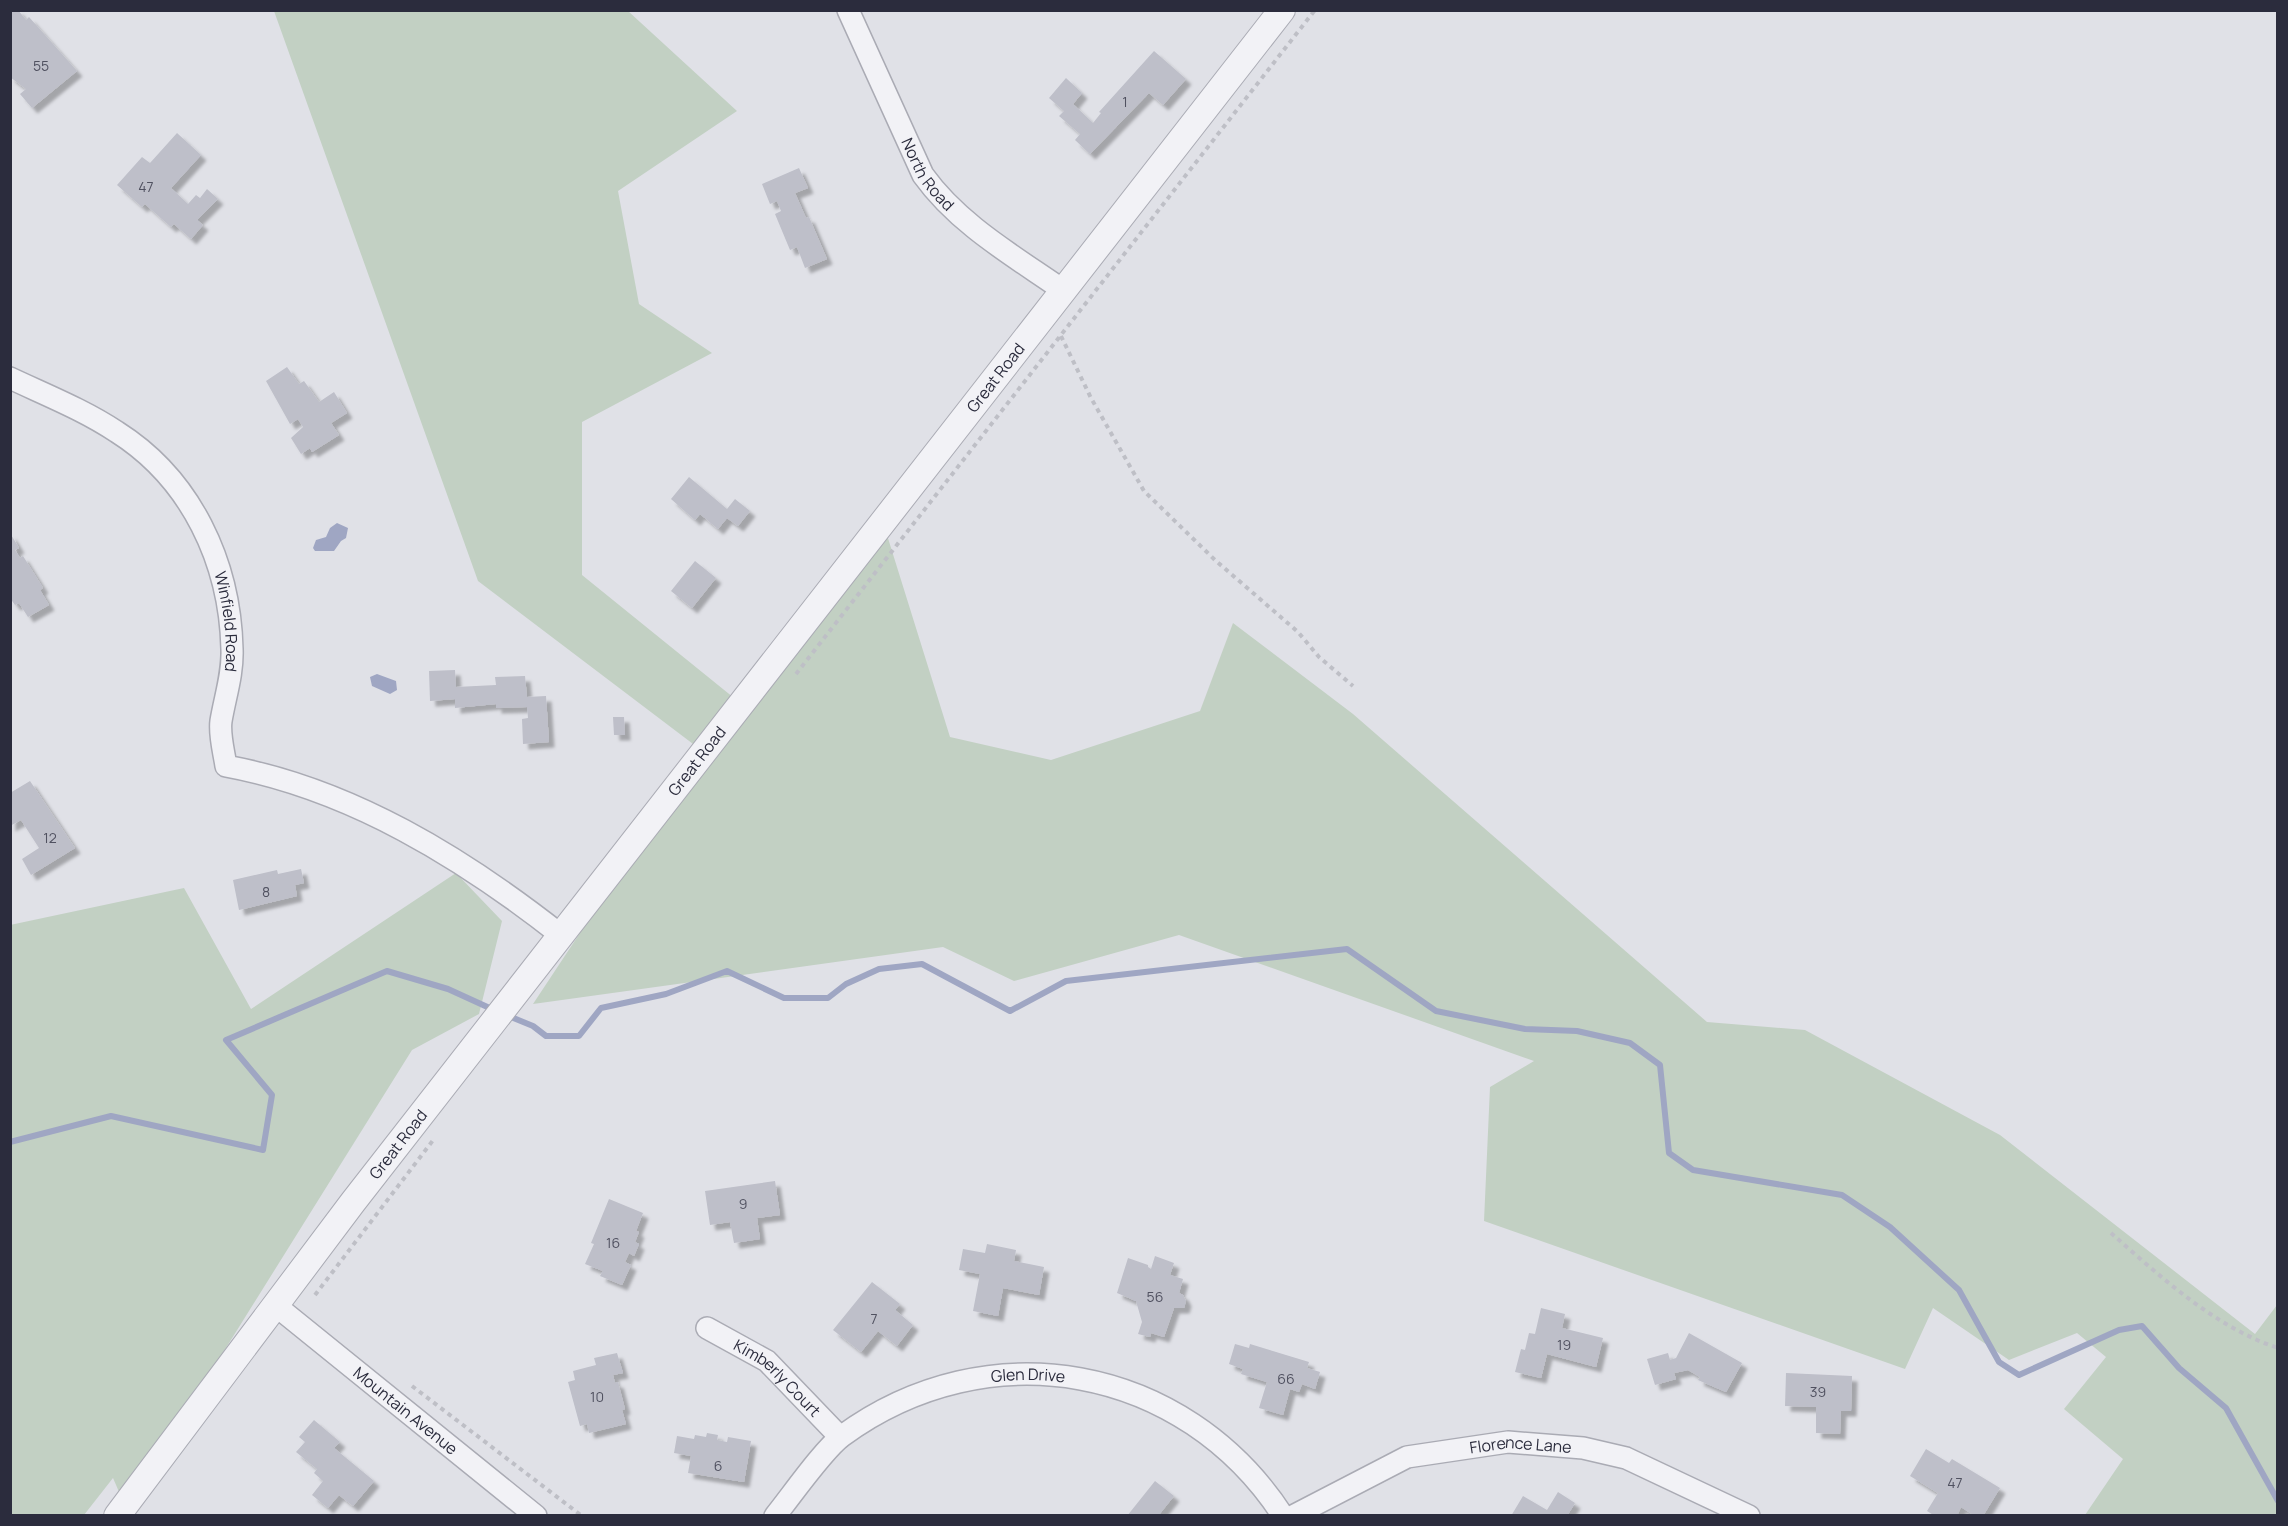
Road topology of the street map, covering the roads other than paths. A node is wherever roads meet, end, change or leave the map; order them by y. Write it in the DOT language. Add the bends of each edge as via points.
graph roads {
  1 [pos="848,10"];
  2 [pos="1273,15"];
  3 [pos="1064,291"];
  4 [pos="10,378"];
  5 [pos="562,936"];
  6 [pos="285,1312"];
  7 [pos="707,1328"];
  8 [pos="840,1437"];
  9 [pos="117,1515"];
  10 [pos="536,1515"];
  11 [pos="775,1515"];
  12 [pos="1283,1515"];
  13 [pos="1293,1515"];
  14 [pos="1749,1515"];
  1 -- 3 [label="street, North Road" via="923,175 940,199 957,216"];
  2 -- 3 [label="street, Great Road"];
  3 -- 5 [label="street, Great Road"];
  4 -- 5 [label="street, Winfield Road" via="117,432 171,479 192,508 223,577 231,617 229,688 221,723 226,766 270,774 397,827 463,864"];
  5 -- 6 [label="street, Great Road"];
  6 -- 9 [label="street, Great Road"];
  6 -- 10 [label="street, Mountain Avenue"];
  7 -- 8 [label="street, Kimberly Court" via="767,1361"];
  8 -- 11 [label="street, Glen Drive"];
  8 -- 12 [label="street, Glen Drive" via="891,1405 960,1380 1033,1373 1070,1376 1106,1383 1151,1399 1188,1419 1248,1469"];
  13 -- 14 [label="street, Florence Lane" via="1407,1457 1508,1442 1583,1448 1626,1458"];
}
